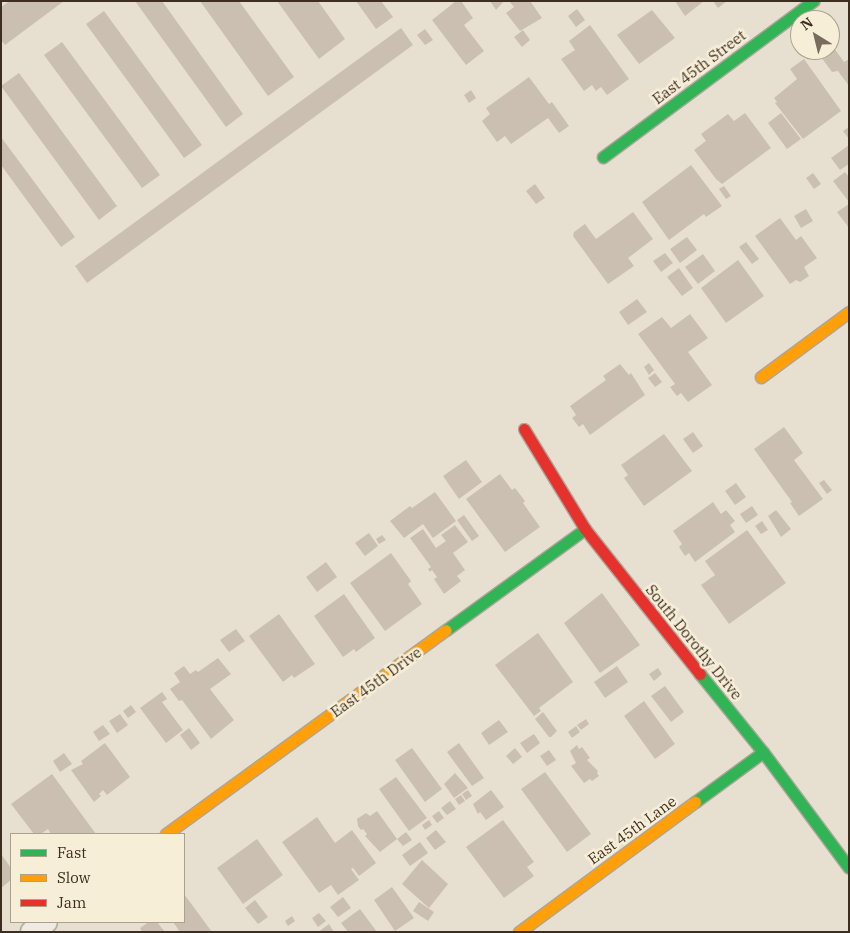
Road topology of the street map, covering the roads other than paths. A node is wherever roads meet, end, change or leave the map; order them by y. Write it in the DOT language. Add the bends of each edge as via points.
graph roads {
  1 [pos="813,1"];
  2 [pos="603,157"];
  3 [pos="849,312"];
  4 [pos="761,377"];
  5 [pos="524,429"];
  6 [pos="585,529"];
  7 [pos="763,752"];
  8 [pos="167,833"];
  9 [pos="849,868"];
  10 [pos="45,923"];
  11 [pos="32,932"];
  12 [pos="519,932"];
  1 -- 2 [label="street, East 45th Street"];
  3 -- 4 [label="street"];
  5 -- 6 [label="street, South Dorothy Drive"];
  6 -- 7 [label="street, South Dorothy Drive"];
  6 -- 8 [label="street, East 45th Drive"];
  7 -- 9 [label="street, South Dorothy Drive"];
  7 -- 12 [label="street, East 45th Lane"];
  10 -- 11 [label="street"];
}
